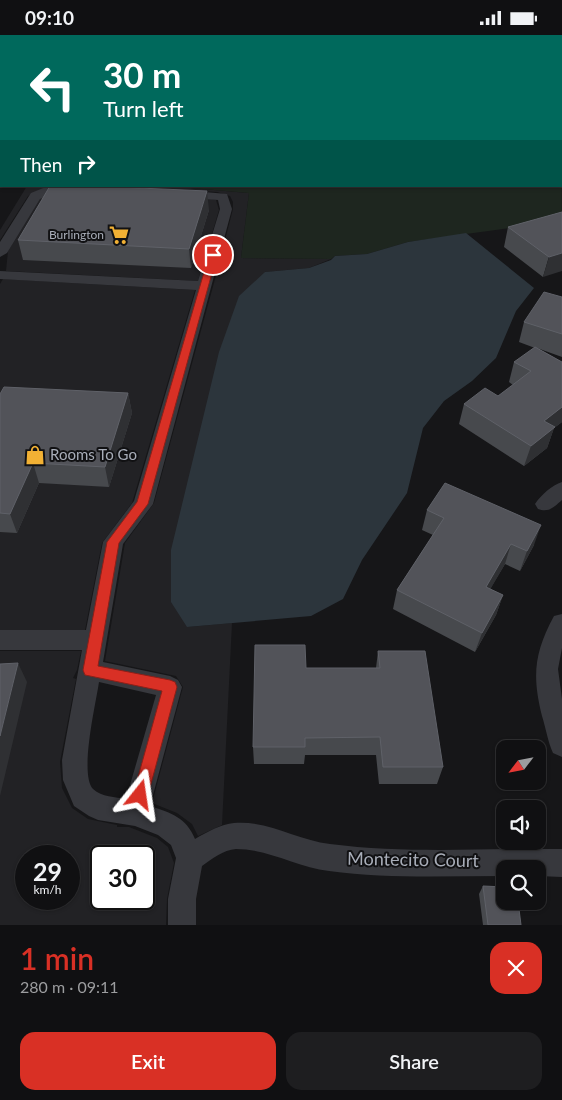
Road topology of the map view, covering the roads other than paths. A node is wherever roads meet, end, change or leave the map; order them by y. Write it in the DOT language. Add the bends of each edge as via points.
graph roads {
  1 [pos="86,188"];
  2 [pos="166,193"];
  3 [pos="0,253"];
  4 [pos="0,275"];
  5 [pos="204,286"];
  6 [pos="562,489"];
  7 [pos="544,504"];
  8 [pos="562,623"];
  9 [pos="0,640"];
  10 [pos="96,640"];
  11 [pos="90,670"];
  12 [pos="562,745"];
  13 [pos="135,813"];
  14 [pos="190,858"];
  15 [pos="562,863"];
  16 [pos="182,925"];
  1 -- 3 [label="street" via="55,188 35,196"];
  2 -- 5 [label="street" via="223,197 226,209"];
  4 -- 5 [label="street"];
  5 -- 10 [label="street" via="142,504 114,542"];
  6 -- 7 [label="street"];
  8 -- 12 [label="street" via="547,661 549,691"];
  9 -- 10 [label="street"];
  10 -- 11 [label="street"];
  11 -- 13 [label="street" via="74,760 76,781 83,797 98,807"];
  11 -- 13 [label="street" via="170,687"];
  13 -- 14 [label="street" via="167,825 181,836"];
  14 -- 15 [label="street, Montecito Court" via="232,836 261,838 327,858 398,864"];
  14 -- 16 [label="street" via="182,899"];
}
